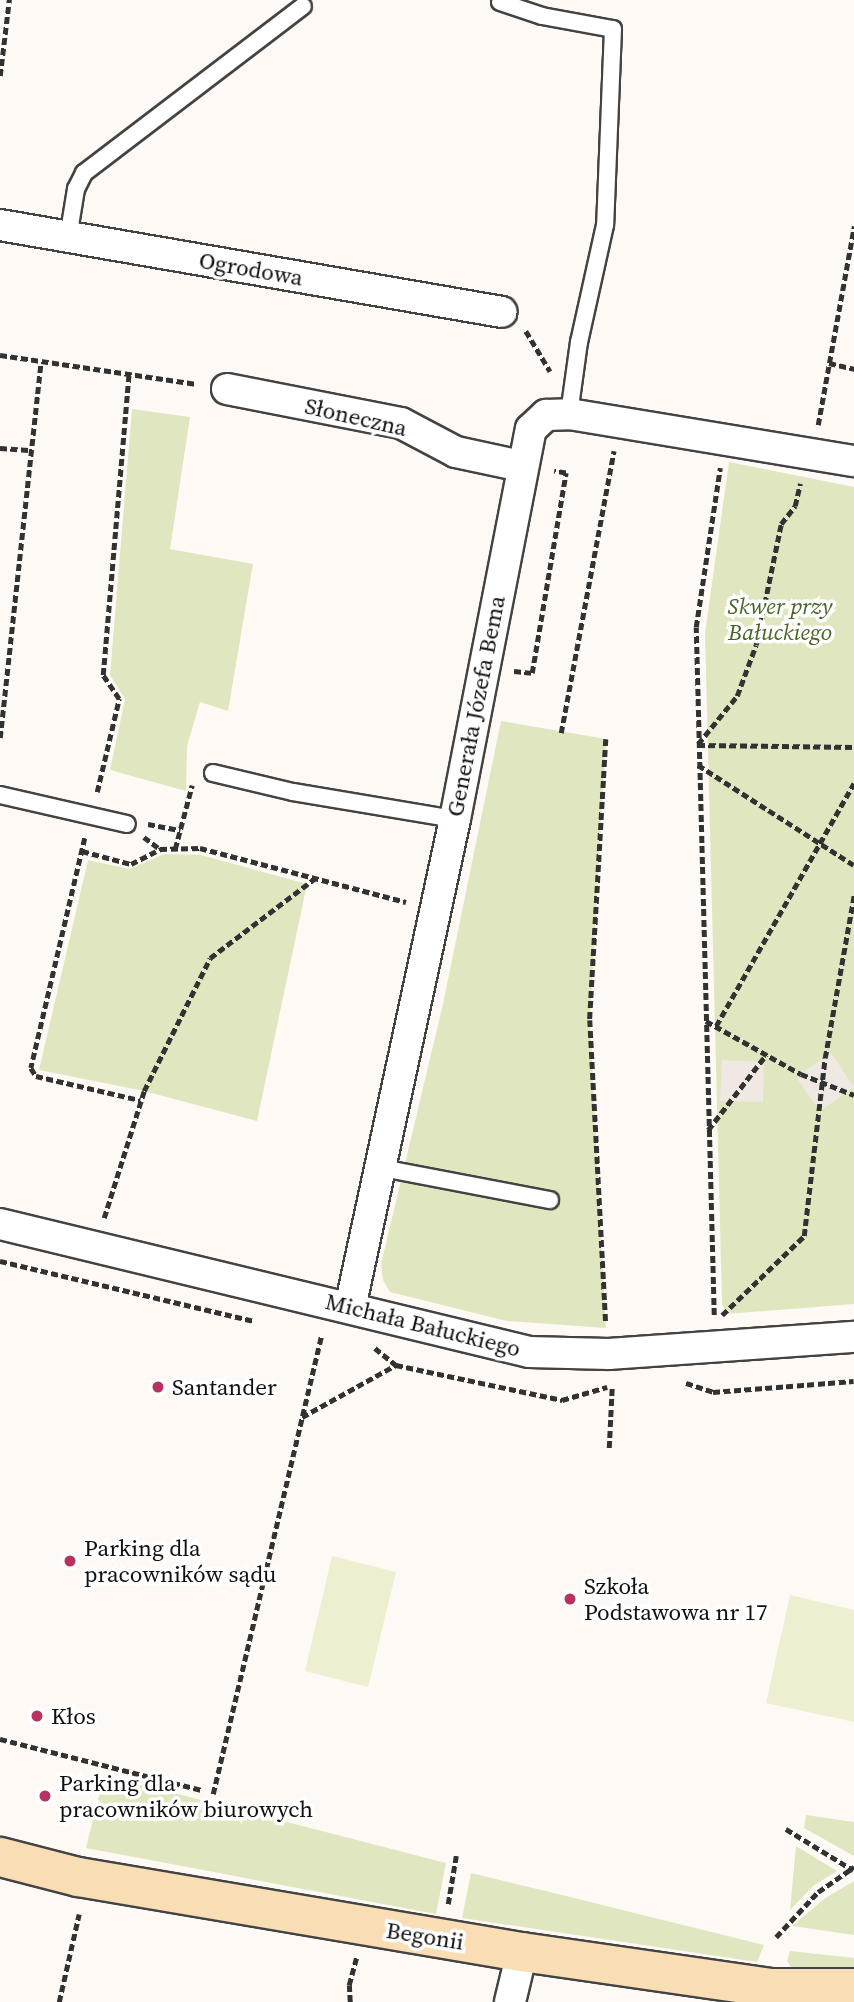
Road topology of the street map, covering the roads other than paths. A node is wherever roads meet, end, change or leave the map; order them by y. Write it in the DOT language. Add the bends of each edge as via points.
graph roads {
  1 [pos="500,2"];
  2 [pos="303,6"];
  3 [pos="0,225"];
  4 [pos="68,238"];
  5 [pos="502,312"];
  6 [pos="227,388"];
  7 [pos="557,414"];
  8 [pos="854,461"];
  9 [pos="531,467"];
  10 [pos="213,773"];
  11 [pos="0,795"];
  12 [pos="455,819"];
  13 [pos="127,824"];
  14 [pos="382,1168"];
  15 [pos="550,1200"];
  16 [pos="0,1224"];
  17 [pos="350,1308"];
  18 [pos="854,1337"];
  19 [pos="0,1857"];
  20 [pos="522,1952"];
  21 [pos="854,1988"];
  22 [pos="510,2002"];
  1 -- 7 [label="lane" via="542,16 613,29 606,225"];
  2 -- 4 [label="lane" via="84,173 76,189"];
  3 -- 4 [label="street, Ogrodowa"];
  4 -- 5 [label="street, Ogrodowa"];
  6 -- 9 [label="street, Słoneczna" via="401,423 456,452"];
  7 -- 8 [label="street"];
  7 -- 9 [label="street, Generała Józefa Bema" via="531,429"];
  9 -- 12 [label="street, Generała Józefa Bema"];
  10 -- 12 [label="lane" via="293,792"];
  11 -- 13 [label="lane"];
  12 -- 14 [label="street, Generała Józefa Bema"];
  14 -- 15 [label="lane"];
  14 -- 17 [label="street, Generała Józefa Bema"];
  16 -- 17 [label="street, Michała Bałuckiego"];
  17 -- 18 [label="street, Michała Bałuckiego" via="530,1352 609,1354"];
  19 -- 20 [label="street, Begonii" via="78,1877"];
  20 -- 21 [label="street, Begonii" via="700,1984"];
  20 -- 22 [label="street"];
}
